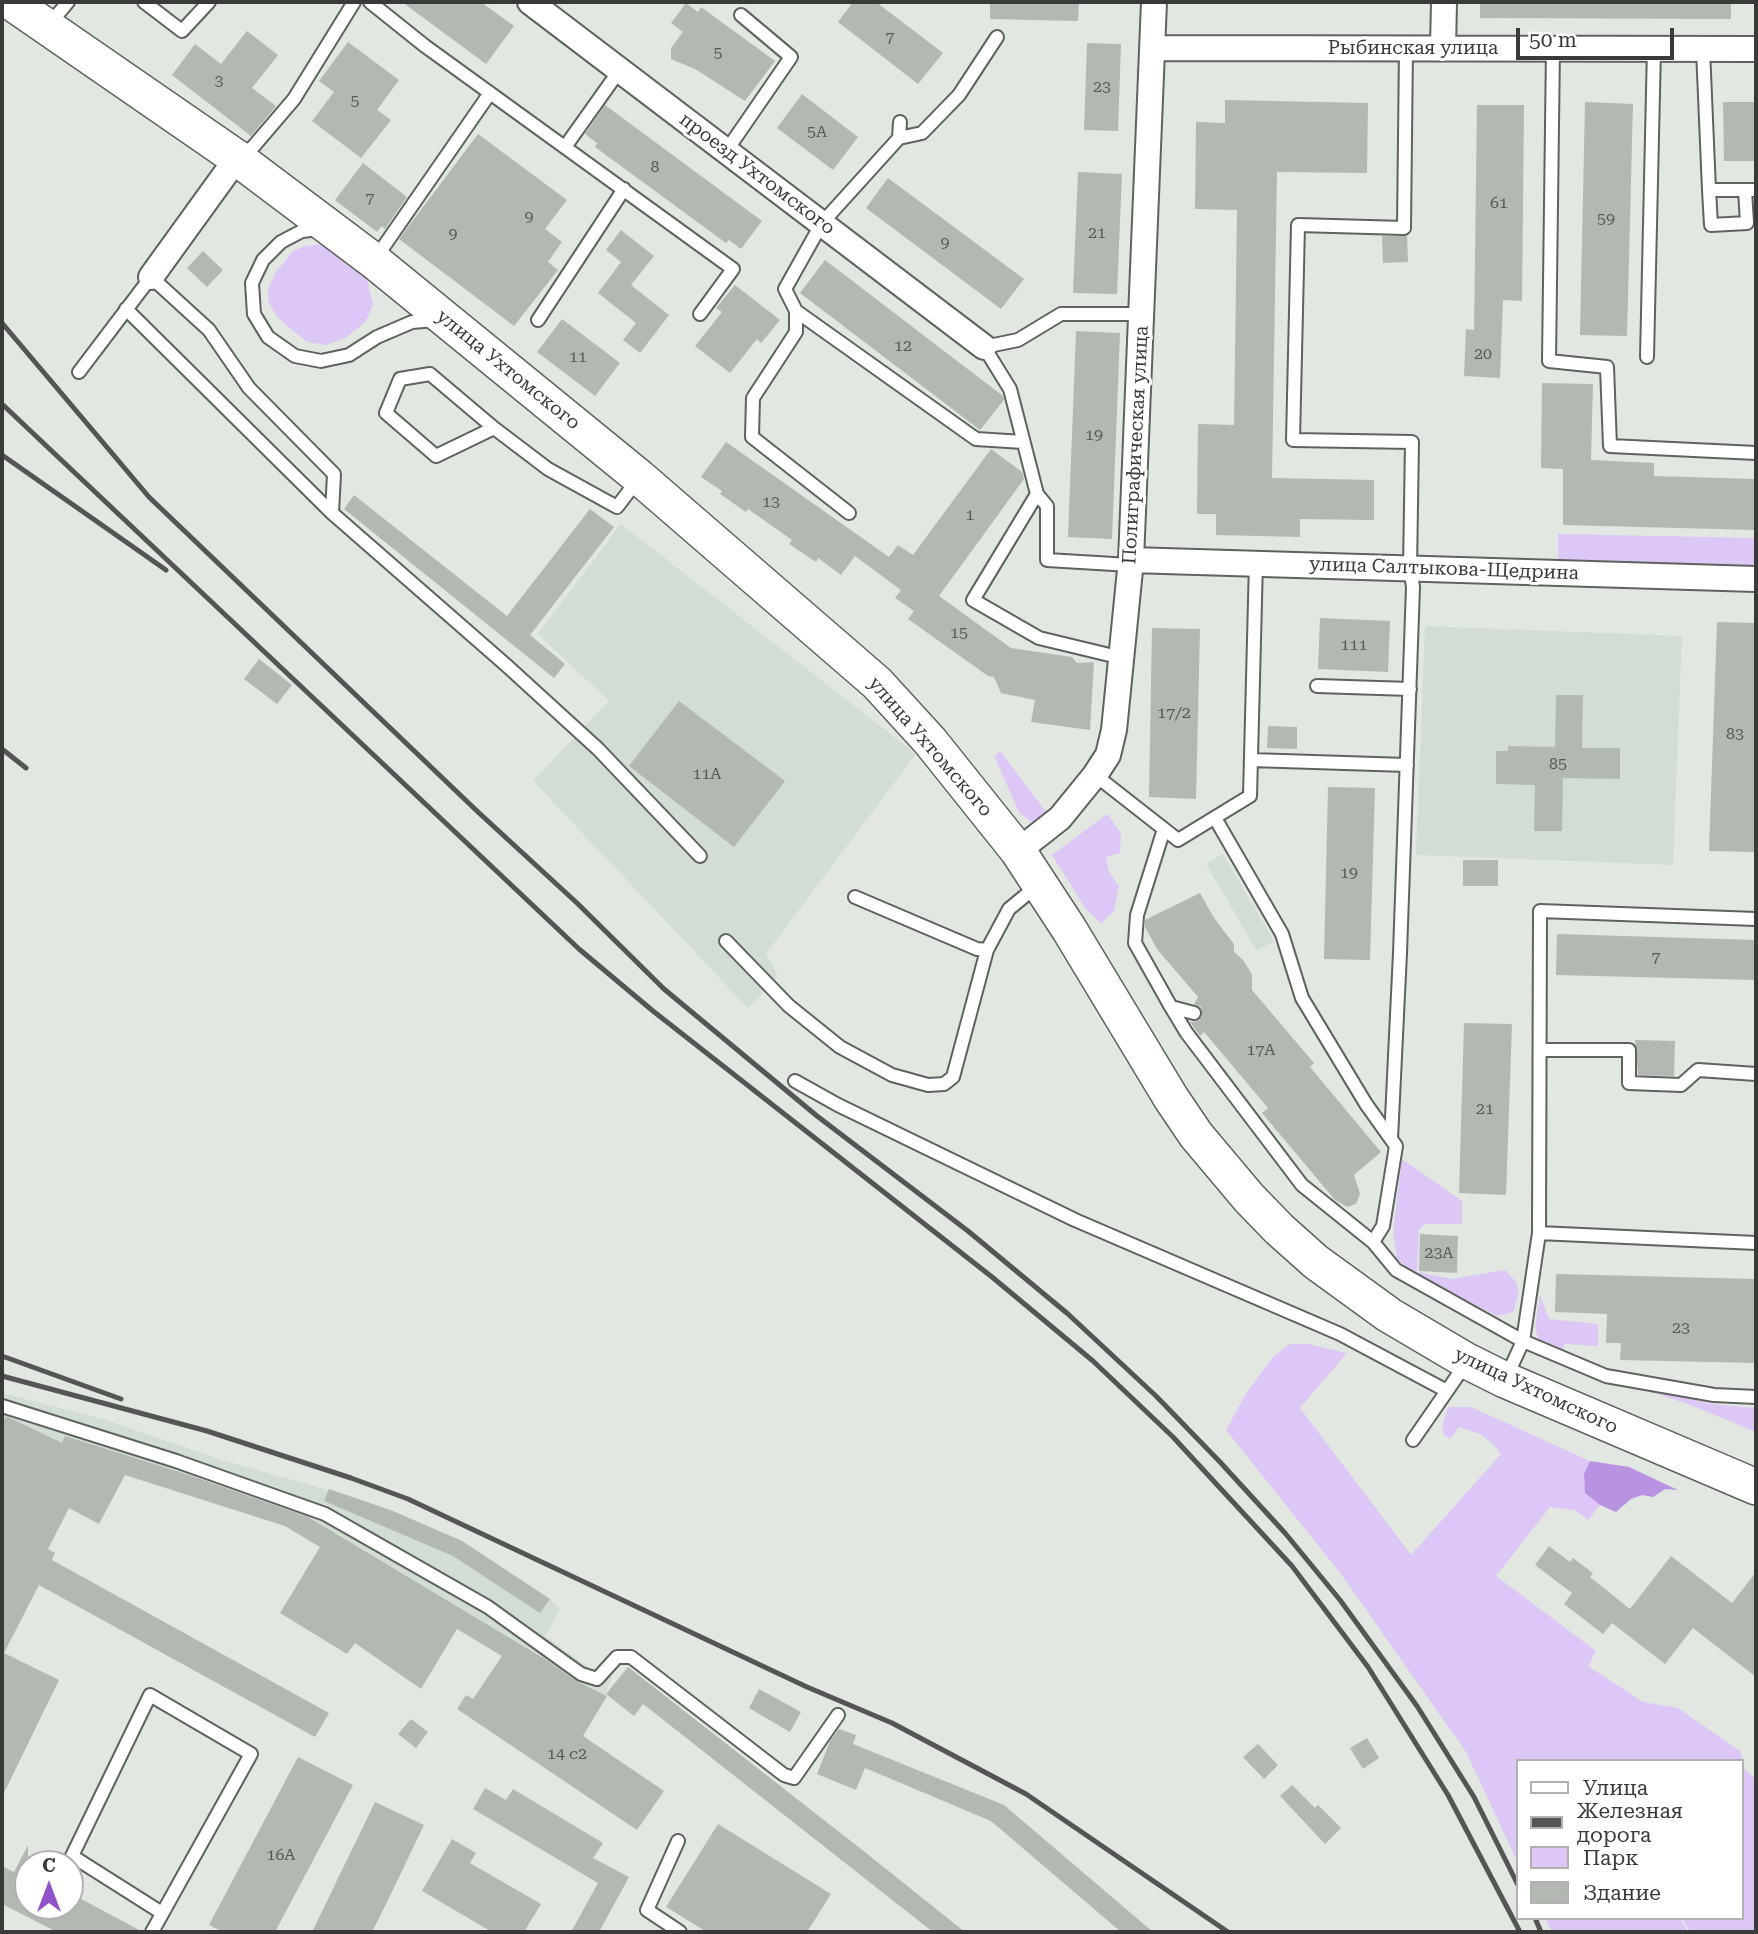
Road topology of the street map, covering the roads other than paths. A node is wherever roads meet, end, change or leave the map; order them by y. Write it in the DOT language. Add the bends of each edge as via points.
graph roads {
  1 [pos="11,2"];
  2 [pos="144,2"];
  3 [pos="209,2"];
  4 [pos="354,2"];
  5 [pos="530,2"];
  6 [pos="1154,2"];
  7 [pos="1444,2"];
  8 [pos="375,3"];
  9 [pos="58,14"];
  10 [pos="741,15"];
  11 [pos="996,37"];
  12 [pos="1153,48"];
  13 [pos="1406,48"];
  14 [pos="1443,48"];
  15 [pos="1553,48"];
  16 [pos="1654,48"];
  17 [pos="1703,49"];
  18 [pos="1756,49"];
  19 [pos="619,71"];
  20 [pos="490,93"];
  21 [pos="900,122"];
  22 [pos="899,138"];
  23 [pos="565,147"];
  24 [pos="727,150"];
  25 [pos="237,158"];
  26 [pos="624,190"];
  27 [pos="1709,190"];
  28 [pos="1751,190"];
  29 [pos="822,223"];
  30 [pos="330,227"];
  31 [pos="374,261"];
  32 [pos="151,277"];
  33 [pos="125,309"];
  34 [pos="796,311"];
  35 [pos="700,314"];
  36 [pos="1142,314"];
  37 [pos="446,318"];
  38 [pos="538,320"];
  39 [pos="984,347"];
  40 [pos="1647,357"];
  41 [pos="79,372"];
  42 [pos="494,428"];
  43 [pos="1023,442"];
  44 [pos="1756,453"];
  45 [pos="639,477"];
  46 [pos="1037,494"];
  47 [pos="332,513"];
  48 [pos="849,513"];
  49 [pos="1131,562"];
  50 [pos="1256,562"];
  51 [pos="1410,568"];
  52 [pos="1756,579"];
  53 [pos="1122,658"];
  54 [pos="1317,686"];
  55 [pos="1410,689"];
  56 [pos="1251,760"];
  57 [pos="1407,765"];
  58 [pos="1095,775"];
  59 [pos="1215,818"];
  60 [pos="1164,829"];
  61 [pos="1018,851"];
  62 [pos="700,856"];
  63 [pos="1040,884"];
  64 [pos="855,897"];
  65 [pos="1756,919"];
  66 [pos="726,941"];
  67 [pos="987,950"];
  68 [pos="1171,1007"];
  69 [pos="1194,1013"];
  70 [pos="1540,1050"];
  71 [pos="1756,1074"];
  72 [pos="795,1081"];
  73 [pos="1391,1139"];
  74 [pos="1539,1233"];
  75 [pos="1373,1242"];
  76 [pos="1756,1243"];
  77 [pos="1523,1341"];
  78 [pos="1467,1362"];
  79 [pos="1505,1380"];
  80 [pos="1447,1391"];
  81 [pos="1756,1397"];
  82 [pos="2,1406"];
  83 [pos="1413,1440"];
  84 [pos="1756,1487"];
  85 [pos="838,1715"];
  86 [pos="678,1840"];
  87 [pos="162,1913"];
  88 [pos="152,1932"];
  89 [pos="680,1932"];
  1 -- 9 [label="street, улица Ухтомского"];
  2 -- 3 [label="lane" via="182,31"];
  4 -- 25 [label="lane" via="294,99 253,147"];
  5 -- 19 [label="street, проезд Ухтомского"];
  6 -- 12 [label="street, Полиграфическая улица"];
  7 -- 14 [label="street"];
  8 -- 20 [label="lane"];
  9 -- 25 [label="street, улица Ухтомского"];
  10 -- 24 [label="lane" via="791,57"];
  11 -- 22 [label="lane" via="959,96 922,133"];
  12 -- 13 [label="street, Рыбинская улица"];
  12 -- 36 [label="street, Полиграфическая улица"];
  13 -- 14 [label="street, Рыбинская улица"];
  13 -- 51 [label="lane" via="1404,228 1298,225 1293,440 1412,442"];
  14 -- 15 [label="street, Рыбинская улица"];
  15 -- 16 [label="street, Рыбинская улица"];
  15 -- 44 [label="lane" via="1549,361 1607,367 1610,446"];
  16 -- 17 [label="street, Рыбинская улица"];
  16 -- 40 [label="lane"];
  17 -- 18 [label="street, Рыбинская улица"];
  17 -- 27 [label="lane"];
  19 -- 23 [label="lane"];
  19 -- 24 [label="street, проезд Ухтомского"];
  20 -- 23 [label="lane"];
  20 -- 31 [label="lane"];
  21 -- 22 [label="lane"];
  22 -- 29 [label="lane"];
  23 -- 26 [label="lane"];
  24 -- 29 [label="street, проезд Ухтомского"];
  25 -- 30 [label="street, улица Ухтомского"];
  25 -- 32 [label="street"];
  26 -- 35 [label="lane" via="733,269"];
  26 -- 38 [label="lane"];
  27 -- 28 [label="lane"];
  27 -- 28 [label="lane" via="1711,225 1747,223"];
  29 -- 34 [label="lane" via="785,289"];
  29 -- 39 [label="street, проезд Ухтомского"];
  30 -- 31 [label="street, улица Ухтомского"];
  30 -- 37 [label="lane" via="302,231 281,242 263,260 252,284 254,314 268,337 295,356 321,361 349,355 412,322"];
  31 -- 37 [label="street, улица Ухтомского"];
  32 -- 33 [label="lane"];
  32 -- 47 [label="lane" via="209,330 249,388 334,474"];
  33 -- 41 [label="lane"];
  33 -- 47 [label="lane"];
  34 -- 43 [label="lane" via="976,439"];
  34 -- 48 [label="lane" via="796,332 753,398 752,436"];
  36 -- 39 [label="lane" via="1061,314 1018,340"];
  36 -- 49 [label="street, Полиграфическая улица"];
  37 -- 45 [label="street, улица Ухтомского"];
  39 -- 43 [label="lane" via="1010,389"];
  42 -- 42 [label="lane" via="430,374 400,379 386,413 436,456"];
  42 -- 45 [label="lane" via="548,469 617,507"];
  43 -- 46 [label="lane"];
  45 -- 61 [label="street, улица Ухтомского" via="877,683 923,732"];
  46 -- 49 [label="lane" via="1047,506 1047,560"];
  46 -- 53 [label="lane" via="972,600 1040,638"];
  47 -- 62 [label="lane" via="588,740"];
  49 -- 50 [label="street, улица Салтыкова-Щедрина"];
  49 -- 53 [label="street, Полиграфическая улица"];
  50 -- 51 [label="street, улица Салтыкова-Щедрина"];
  50 -- 56 [label="lane"];
  51 -- 52 [label="street, улица Салтыкова-Щедрина"];
  51 -- 55 [label="lane"];
  53 -- 58 [label="street, Полиграфическая улица" via="1114,730 1108,755"];
  54 -- 55 [label="lane"];
  55 -- 57 [label="lane"];
  56 -- 57 [label="lane"];
  56 -- 59 [label="lane" via="1250,796"];
  57 -- 73 [label="lane"];
  58 -- 60 [label="lane"];
  58 -- 61 [label="street, Полиграфическая улица" via="1059,818"];
  59 -- 60 [label="lane" via="1178,840"];
  59 -- 73 [label="lane" via="1282,934 1302,998"];
  60 -- 68 [label="lane" via="1137,915 1135,943"];
  61 -- 63 [label="street, улица Ухтомского"];
  63 -- 67 [label="lane" via="1009,909"];
  63 -- 78 [label="street, улица Ухтомского" via="1171,1098 1242,1189 1316,1262 1389,1315"];
  64 -- 67 [label="lane" via="977,950"];
  65 -- 70 [label="lane" via="1540,911"];
  66 -- 67 [label="lane" via="789,1006 840,1047 892,1075 928,1085 944,1084 953,1077"];
  68 -- 69 [label="lane"];
  68 -- 75 [label="lane" via="1185,1032 1302,1185"];
  70 -- 71 [label="lane" via="1629,1050 1629,1083 1681,1085 1698,1070"];
  70 -- 74 [label="lane"];
  72 -- 80 [label="lane" via="1075,1220 1340,1334"];
  73 -- 75 [label="lane" via="1396,1146 1383,1226"];
  74 -- 76 [label="lane"];
  74 -- 77 [label="lane"];
  75 -- 77 [label="lane" via="1396,1270"];
  77 -- 79 [label="lane"];
  77 -- 81 [label="lane" via="1606,1377 1714,1395"];
  78 -- 79 [label="street, улица Ухтомского"];
  78 -- 80 [label="lane"];
  79 -- 84 [label="street, улица Ухтомского"];
  80 -- 83 [label="lane"];
  82 -- 85 [label="lane" via="325,1514 488,1607 581,1674 597,1679 617,1657 631,1657 785,1775 794,1778"];
  86 -- 89 [label="lane" via="647,1910"];
  87 -- 87 [label="lane" via="251,1754 149,1695 72,1856"];
  87 -- 88 [label="lane"];
}
